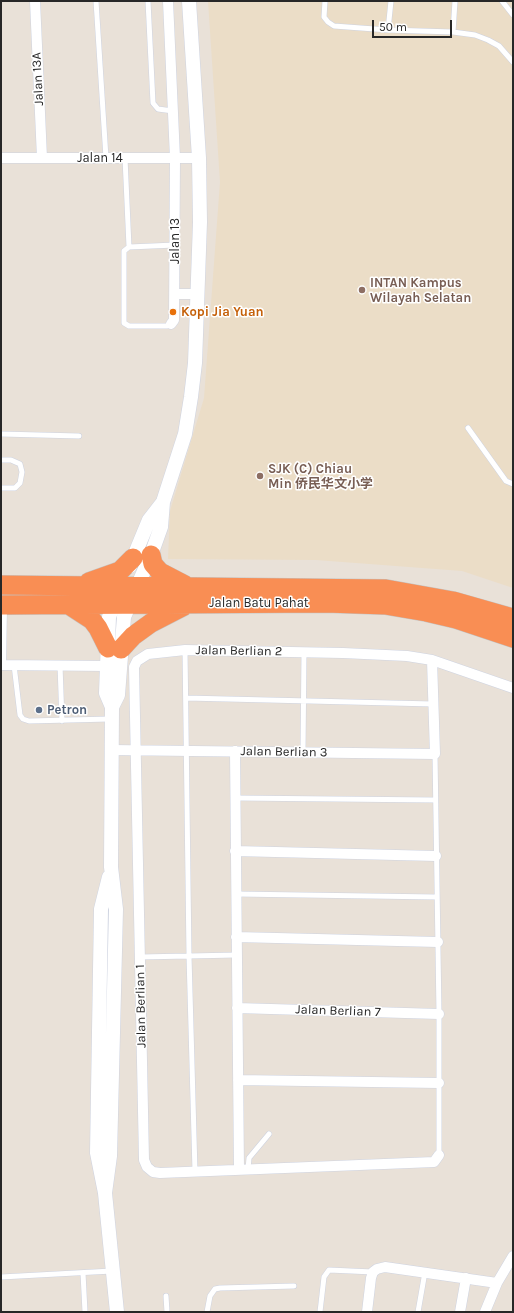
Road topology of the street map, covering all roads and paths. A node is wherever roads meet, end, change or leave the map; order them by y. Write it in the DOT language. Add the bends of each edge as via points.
graph roads {
  1 [pos="35,1"];
  2 [pos="96,1"];
  3 [pos="148,1"];
  4 [pos="168,1"];
  5 [pos="189,1"];
  6 [pos="325,1"];
  7 [pos="391,1"];
  8 [pos="455,1"];
  9 [pos="502,1"];
  10 [pos="513,15"];
  11 [pos="388,30"];
  12 [pos="453,32"];
  13 [pos="512,58"];
  14 [pos="174,111"];
  15 [pos="1,158"];
  16 [pos="42,158"];
  17 [pos="106,158"];
  18 [pos="125,158"];
  19 [pos="175,158"];
  20 [pos="199,158"];
  21 [pos="175,245"];
  22 [pos="129,247"];
  23 [pos="175,294"];
  24 [pos="197,294"];
  25 [pos="172,324"];
  26 [pos="468,428"];
  27 [pos="1,434"];
  28 [pos="79,436"];
  29 [pos="1,460"];
  30 [pos="513,484"];
  31 [pos="1,488"];
  32 [pos="142,557"];
  33 [pos="1,585"];
  34 [pos="129,586"];
  35 [pos="189,595"];
  36 [pos="71,596"];
  37 [pos="122,604"];
  38 [pos="2,611"];
  39 [pos="513,618"];
  40 [pos="2,637"];
  41 [pos="513,638"];
  42 [pos="185,650"];
  43 [pos="304,652"];
  44 [pos="112,654"];
  45 [pos="432,660"];
  46 [pos="1,665"];
  47 [pos="14,665"];
  48 [pos="60,665"];
  49 [pos="513,688"];
  50 [pos="186,698"];
  51 [pos="304,701"];
  52 [pos="433,704"];
  53 [pos="111,713"];
  54 [pos="62,721"];
  55 [pos="111,750"];
  56 [pos="134,750"];
  57 [pos="187,751"];
  58 [pos="234,751"];
  59 [pos="303,752"];
  60 [pos="434,754"];
  61 [pos="235,798"];
  62 [pos="435,800"];
  63 [pos="235,851"];
  64 [pos="436,856"];
  65 [pos="236,894"];
  66 [pos="437,897"];
  67 [pos="236,937"];
  68 [pos="438,942"];
  69 [pos="236,955"];
  70 [pos="189,956"];
  71 [pos="140,957"];
  72 [pos="237,1008"];
  73 [pos="440,1014"];
  74 [pos="238,1080"];
  75 [pos="439,1083"];
  76 [pos="269,1134"];
  77 [pos="439,1155"];
  78 [pos="243,1169"];
  79 [pos="195,1172"];
  80 [pos="513,1256"];
  81 [pos="112,1271"];
  82 [pos="373,1272"];
  83 [pos="425,1272"];
  84 [pos="83,1273"];
  85 [pos="1,1277"];
  86 [pos="466,1278"];
  87 [pos="496,1283"];
  88 [pos="294,1286"];
  89 [pos="166,1296"];
  90 [pos="85,1312"];
  91 [pos="117,1312"];
  92 [pos="167,1312"];
  93 [pos="207,1312"];
  94 [pos="320,1312"];
  95 [pos="367,1312"];
  96 [pos="418,1312"];
  97 [pos="460,1312"];
  98 [pos="486,1312"];
  1 -- 16 [label="street, Jalan 13A"];
  2 -- 17 [label="lane"];
  3 -- 14 [label="lane" via="153,103 158,109"];
  4 -- 14 [label="street"];
  5 -- 20 [label="street"];
  6 -- 11 [label="lane" via="324,17 334,26"];
  7 -- 11 [label="lane"];
  8 -- 12 [label="lane"];
  9 -- 10 [label="lane"];
  11 -- 12 [label="lane"];
  12 -- 13 [label="lane" via="488,40"];
  14 -- 19 [label="street"];
  15 -- 16 [label="street, Jalan 14"];
  16 -- 17 [label="street, Jalan 14"];
  17 -- 18 [label="street, Jalan 14"];
  18 -- 19 [label="street, Jalan 14"];
  18 -- 22 [label="lane"];
  19 -- 20 [label="street, Jalan 14"];
  19 -- 21 [label="street, Jalan 13"];
  20 -- 24 [label="street"];
  21 -- 22 [label="lane"];
  21 -- 23 [label="street, Jalan 13"];
  22 -- 25 [label="lane" via="124,251 124,324"];
  23 -- 24 [label="street"];
  23 -- 25 [label="street, Jalan 13"];
  24 -- 32 [label="street" via="191,398 185,434 163,502 161,527"];
  26 -- 30 [label="lane" via="506,481"];
  27 -- 28 [label="lane"];
  29 -- 31 [label="lane" via="11,460 20,464 22,472 20,483 15,488"];
  32 -- 34 [label="street"];
  32 -- 35 [label="highway"];
  32 -- 36 [label="highway"];
  33 -- 36 [label="highway, Jalan Batu Pahat"];
  34 -- 35 [label="highway, Jalan Batu Pahat"];
  34 -- 36 [label="highway, Jalan Batu Pahat"];
  34 -- 37 [label="street"];
  35 -- 37 [label="highway, Jalan Batu Pahat"];
  35 -- 39 [label="highway, Jalan Batu Pahat" via="386,589 453,601"];
  35 -- 41 [label="highway, Jalan Batu Pahat" via="385,605 456,619"];
  35 -- 44 [label="highway"];
  36 -- 37 [label="highway, Jalan Batu Pahat"];
  36 -- 38 [label="highway, Jalan Batu Pahat"];
  36 -- 44 [label="highway" via="98,628"];
  37 -- 44 [label="street" via="109,617"];
  38 -- 40 [label="street"];
  40 -- 46 [label="street"];
  42 -- 43 [label="street, Jalan Berlian 2"];
  42 -- 50 [label="lane"];
  42 -- 56 [label="street, Jalan Berlian 2" via="148,654 137,661 134,667"];
  43 -- 45 [label="street, Jalan Berlian 2" via="408,656"];
  43 -- 51 [label="lane"];
  44 -- 48 [label="street"];
  44 -- 53 [label="street" via="106,693"];
  44 -- 53 [label="street" via="118,695"];
  45 -- 49 [label="street, Jalan Berlian 2"];
  45 -- 52 [label="street"];
  46 -- 47 [label="street"];
  47 -- 48 [label="street"];
  47 -- 54 [label="lane" via="20,715 23,719 29,722"];
  48 -- 54 [label="lane"];
  50 -- 51 [label="lane"];
  50 -- 57 [label="lane"];
  51 -- 52 [label="lane"];
  51 -- 59 [label="lane"];
  52 -- 60 [label="street"];
  53 -- 54 [label="lane"];
  53 -- 55 [label="street"];
  55 -- 56 [label="street, Jalan Berlian 3"];
  55 -- 81 [label="street" via="111,867 116,909 110,1156 105,1193"];
  56 -- 57 [label="street, Jalan Berlian 3"];
  56 -- 71 [label="street, Jalan Berlian 1"];
  57 -- 58 [label="street, Jalan Berlian 3"];
  57 -- 70 [label="lane"];
  58 -- 59 [label="street, Jalan Berlian 3"];
  58 -- 61 [label="street"];
  59 -- 60 [label="street, Jalan Berlian 3"];
  60 -- 62 [label="lane"];
  61 -- 62 [label="lane"];
  61 -- 63 [label="street"];
  62 -- 64 [label="lane"];
  63 -- 64 [label="street"];
  63 -- 65 [label="street"];
  64 -- 66 [label="lane"];
  65 -- 66 [label="lane"];
  65 -- 67 [label="street"];
  66 -- 68 [label="lane"];
  67 -- 68 [label="street"];
  67 -- 69 [label="street"];
  68 -- 73 [label="lane"];
  69 -- 70 [label="lane"];
  69 -- 72 [label="street"];
  70 -- 71 [label="lane"];
  70 -- 79 [label="lane"];
  71 -- 79 [label="street, Jalan Berlian 1" via="144,1160 153,1172"];
  72 -- 73 [label="street, Jalan Berlian 7"];
  72 -- 74 [label="street"];
  73 -- 75 [label="lane"];
  74 -- 75 [label="street"];
  74 -- 78 [label="street"];
  75 -- 77 [label="lane"];
  76 -- 78 [label="lane"];
  77 -- 78 [label="street, Jalan Berlian 1" via="434,1162"];
  78 -- 79 [label="street, Jalan Berlian 1"];
  80 -- 87 [label="street"];
  81 -- 84 [label="lane"];
  81 -- 91 [label="street"];
  82 -- 83 [label="street" via="377,1268 385,1267"];
  82 -- 94 [label="lane" via="329,1270 324,1277"];
  82 -- 95 [label="street"];
  83 -- 86 [label="street"];
  83 -- 96 [label="lane"];
  84 -- 85 [label="lane"];
  84 -- 90 [label="lane"];
  86 -- 87 [label="street"];
  86 -- 97 [label="street"];
  87 -- 98 [label="street"];
  88 -- 93 [label="lane" via="215,1289 210,1296"];
  89 -- 92 [label="lane"];
}
